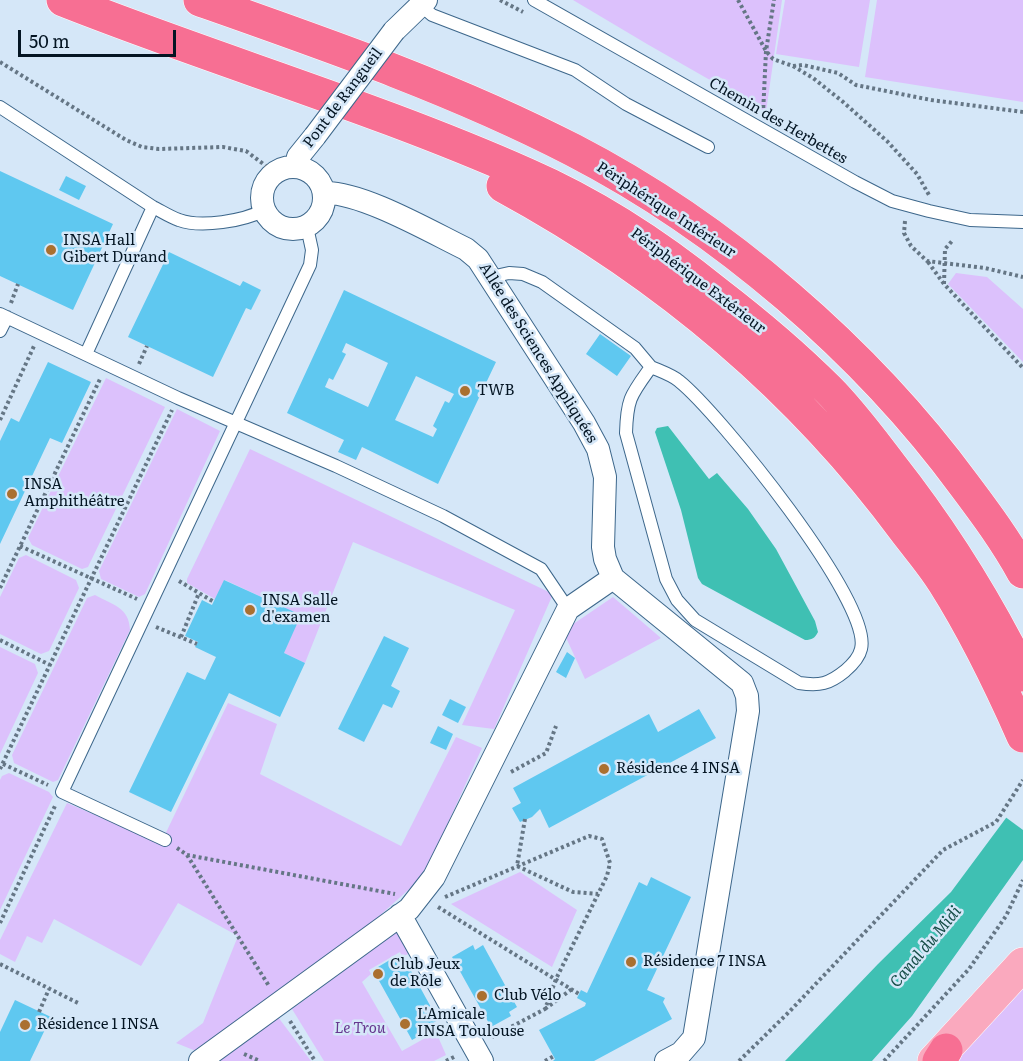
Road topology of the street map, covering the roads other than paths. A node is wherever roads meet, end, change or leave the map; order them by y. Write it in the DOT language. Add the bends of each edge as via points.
graph roads {
  1 [pos="63,0"];
  2 [pos="200,0"];
  3 [pos="534,0"];
  4 [pos="417,1"];
  5 [pos="0,107"];
  6 [pos="381,115"];
  7 [pos="708,147"];
  8 [pos="296,166"];
  9 [pos="324,193"];
  10 [pos="153,207"];
  11 [pos="264,210"];
  12 [pos="1023,222"];
  13 [pos="307,226"];
  14 [pos="491,277"];
  15 [pos="3,315"];
  16 [pos="0,331"];
  17 [pos="86,354"];
  18 [pos="651,367"];
  19 [pos="236,422"];
  20 [pos="1023,572"];
  21 [pos="613,578"];
  22 [pos="568,609"];
  23 [pos="1023,675"];
  24 [pos="1023,736"];
  25 [pos="165,840"];
  26 [pos="414,903"];
  27 [pos="1023,964"];
  28 [pos="478,1054"];
  29 [pos="939,1057"];
  30 [pos="200,1061"];
  31 [pos="666,1061"];
  1 -- 6 [label="highway, Périphérique Extérieur"];
  2 -- 20 [label="highway, Périphérique Intérieur" via="335,48 526,127 575,151 709,234 826,332 911,418 982,508"];
  3 -- 12 [label="lane, Chemin des Herbettes" via="892,201 970,220"];
  4 -- 7 [label="lane" via="432,15 575,70 626,104"];
  4 -- 8 [label="street, Pont de Rangueil, bridge" via="298,157"];
  5 -- 10 [label="lane"];
  6 -- 23 [label="highway, Périphérique Extérieur" via="528,175 625,226 688,269 771,336 829,390 907,485 949,543"];
  6 -- 24 [label="highway" via="427,151 504,187 602,244 665,288 787,393 872,486 944,583 996,675"];
  8 -- 9 [label="street" via="312,172"];
  8 -- 11 [label="street" via="281,168 265,183"];
  9 -- 13 [label="street" via="321,213"];
  9 -- 14 [label="street, Allée des Sciences Appliquées" via="337,192 367,202 466,249"];
  10 -- 11 [label="lane" via="179,221 199,224"];
  10 -- 17 [label="lane"];
  11 -- 13 [label="street" via="274,223 290,230"];
  13 -- 19 [label="lane" via="312,250 310,265"];
  14 -- 18 [label="lane" via="523,274 542,282 635,348"];
  14 -- 21 [label="street, Allée des Sciences Appliquées" via="598,449 604,477 604,559"];
  15 -- 16 [label="lane"];
  15 -- 17 [label="lane"];
  17 -- 19 [label="lane"];
  18 -- 18 [label="lane" via="630,397 626,433 666,579 677,600 695,620 800,683 817,686 833,680 853,664 862,648 857,623 844,595 803,526 765,476 698,398 677,380"];
  19 -- 22 [label="lane" via="442,516 541,569"];
  19 -- 25 [label="lane" via="62,792"];
  21 -- 22 [label="street"];
  21 -- 31 [label="street" via="742,684 747,696 748,711 694,1038 681,1053"];
  22 -- 26 [label="street" via="434,877"];
  26 -- 28 [label="street"];
  26 -- 30 [label="street"];
  27 -- 29 [label="main road"];
}
